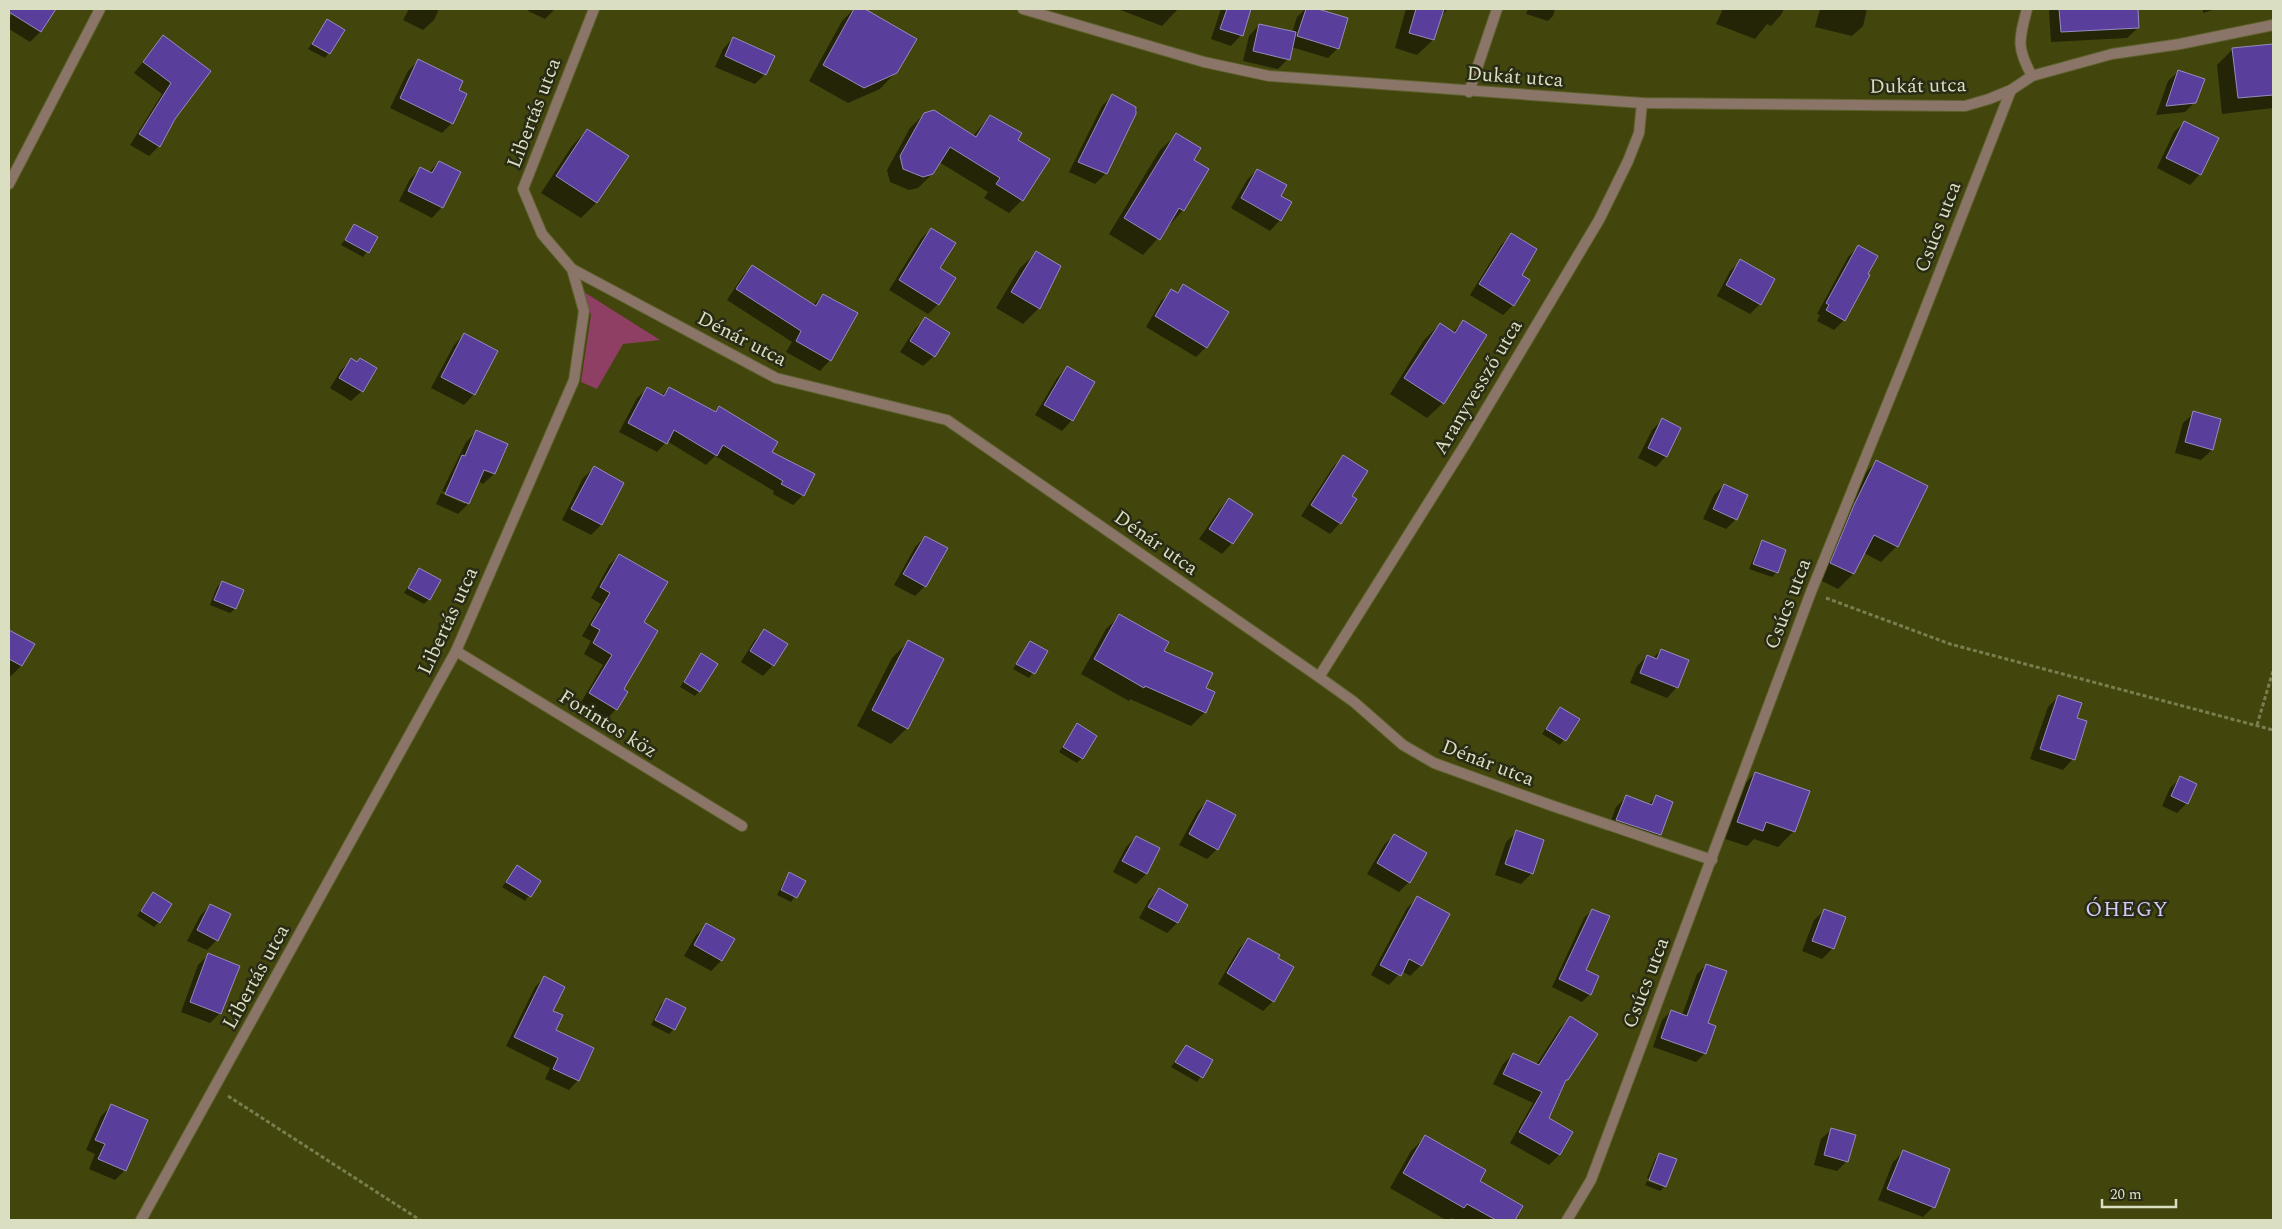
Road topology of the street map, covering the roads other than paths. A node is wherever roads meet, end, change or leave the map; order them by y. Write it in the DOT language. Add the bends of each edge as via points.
graph roads {
  1 [pos="100,9"];
  2 [pos="594,9"];
  3 [pos="1023,9"];
  4 [pos="1497,9"];
  5 [pos="2027,9"];
  6 [pos="2273,25"];
  7 [pos="2032,76"];
  8 [pos="2011,90"];
  9 [pos="1469,92"];
  10 [pos="1642,103"];
  11 [pos="9,184"];
  12 [pos="572,269"];
  13 [pos="456,651"];
  14 [pos="1319,677"];
  15 [pos="742,826"];
  16 [pos="1712,860"];
  17 [pos="141,1220"];
  18 [pos="1567,1220"];
  1 -- 11 [label="street"];
  2 -- 12 [label="street, Libertás utca" via="523,188 542,234"];
  3 -- 9 [label="street, Dukát utca" via="1204,62 1269,76"];
  4 -- 9 [label="street"];
  5 -- 7 [label="street" via="2020,39 2021,56"];
  6 -- 7 [label="street" via="2112,54"];
  7 -- 8 [label="street"];
  8 -- 10 [label="street, Dukát utca" via="1965,106"];
  8 -- 16 [label="street, Csúcs utca" via="1811,592"];
  9 -- 10 [label="street, Dukát utca"];
  10 -- 14 [label="street, Aranyvessző utca" via="1639,133 1599,220 1466,443"];
  12 -- 13 [label="street, Libertás utca" via="584,311 574,380"];
  12 -- 14 [label="street, Dénár utca" via="776,378 947,420"];
  13 -- 15 [label="street, Forintos köz"];
  13 -- 17 [label="street, Libertás utca"];
  14 -- 16 [label="street, Dénár utca" via="1354,702 1403,745 1434,763"];
  16 -- 18 [label="street, Csúcs utca" via="1591,1180"];
}
